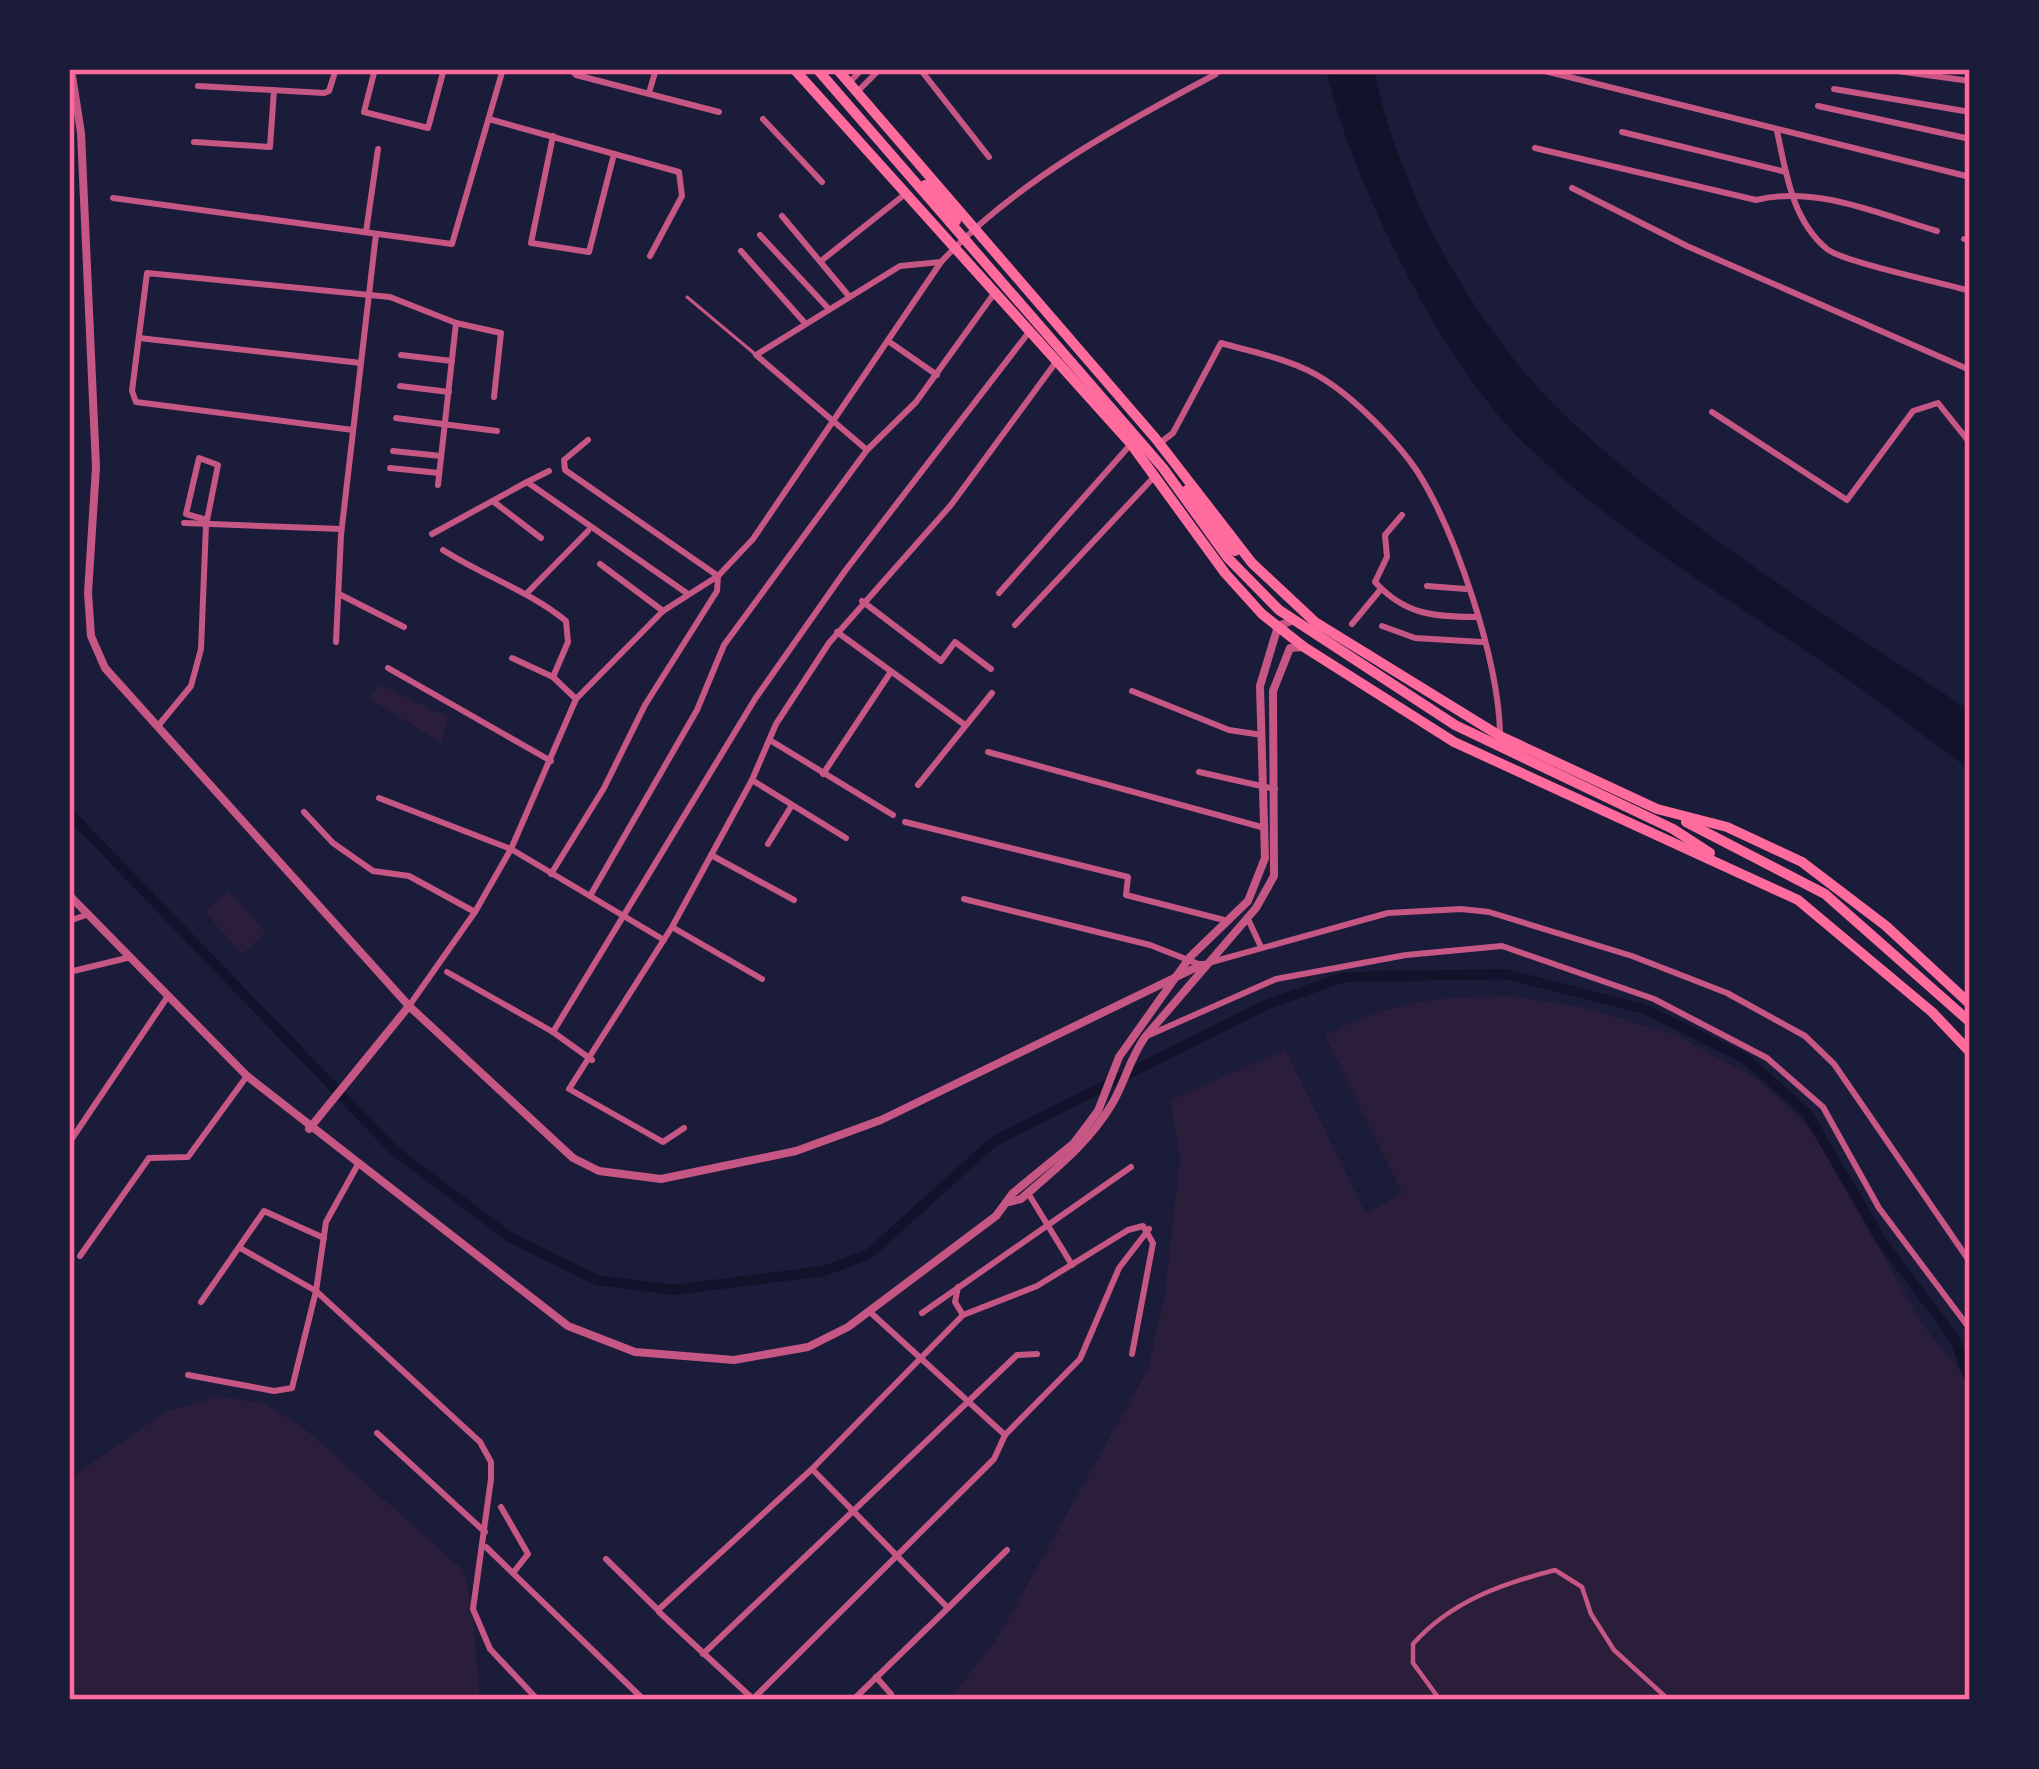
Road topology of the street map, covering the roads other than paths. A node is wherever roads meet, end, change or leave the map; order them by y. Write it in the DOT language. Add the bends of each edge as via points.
graph roads {
  1 [pos="71,69"];
  2 [pos="337,69"];
  3 [pos="375,69"];
  4 [pos="443,69"];
  5 [pos="502,69"];
  6 [pos="571,69"];
  7 [pos="656,69"];
  8 [pos="794,69"];
  9 [pos="821,69"];
  10 [pos="837,69"];
  11 [pos="862,69"];
  12 [pos="880,69"];
  13 [pos="920,69"];
  14 [pos="1216,69"];
  15 [pos="1883,69"];
  16 [pos="1545,71"];
  17 [pos="1970,81"];
  18 [pos="198,86"];
  19 [pos="853,88"];
  20 [pos="1834,89"];
  21 [pos="274,90"];
  22 [pos="649,93"];
  23 [pos="1818,106"];
  24 [pos="719,112"];
  25 [pos="1970,112"];
  26 [pos="489,118"];
  27 [pos="763,118"];
  28 [pos="1777,131"];
  29 [pos="1622,132"];
  30 [pos="553,136"];
  31 [pos="1970,140"];
  32 [pos="194,142"];
  33 [pos="1535,148"];
  34 [pos="378,149"];
  35 [pos="615,153"];
  36 [pos="989,157"];
  37 [pos="1786,172"];
  38 [pos="1970,178"];
  39 [pos="822,182"];
  40 [pos="1572,188"];
  41 [pos="1790,191"];
  42 [pos="904,195"];
  43 [pos="113,198"];
  44 [pos="782,216"];
  45 [pos="972,229"];
  46 [pos="1937,231"];
  47 [pos="366,232"];
  48 [pos="376,234"];
  49 [pos="760,236"];
  50 [pos="952,249"];
  51 [pos="741,251"];
  52 [pos="650,256"];
  53 [pos="820,261"];
  54 [pos="941,262"];
  55 [pos="1970,291"];
  56 [pos="369,295"];
  57 [pos="848,295"];
  58 [pos="993,295"];
  59 [pos="687,297"];
  60 [pos="827,307"];
  61 [pos="803,322"];
  62 [pos="456,323"];
  63 [pos="1029,332"];
  64 [pos="139,338"];
  65 [pos="888,341"];
  66 [pos="401,355"];
  67 [pos="756,355"];
  68 [pos="452,361"];
  69 [pos="1056,362"];
  70 [pos="361,363"];
  71 [pos="1970,370"];
  72 [pos="937,374"];
  73 [pos="400,386"];
  74 [pos="448,392"];
  75 [pos="494,398"];
  76 [pos="1712,412"];
  77 [pos="396,418"];
  78 [pos="831,424"];
  79 [pos="445,425"];
  80 [pos="353,430"];
  81 [pos="496,430"];
  82 [pos="588,440"];
  83 [pos="1970,442"];
  84 [pos="1160,443"];
  85 [pos="1131,444"];
  86 [pos="867,450"];
  87 [pos="393,451"];
  88 [pos="441,456"];
  89 [pos="390,468"];
  90 [pos="549,471"];
  91 [pos="440,473"];
  92 [pos="1157,475"];
  93 [pos="526,482"];
  94 [pos="438,485"];
  95 [pos="494,502"];
  96 [pos="1402,514"];
  97 [pos="184,523"];
  98 [pos="207,523"];
  99 [pos="341,529"];
  100 [pos="589,530"];
  101 [pos="432,534"];
  102 [pos="541,538"];
  103 [pos="443,550"];
  104 [pos="1252,563"];
  105 [pos="600,564"];
  106 [pos="718,576"];
  107 [pos="1427,586"];
  108 [pos="1382,589"];
  109 [pos="1466,589"];
  110 [pos="528,592"];
  111 [pos="999,593"];
  112 [pos="338,594"];
  113 [pos="688,594"];
  114 [pos="862,601"];
  115 [pos="663,611"];
  116 [pos="1475,617"];
  117 [pos="1316,622"];
  118 [pos="1352,624"];
  119 [pos="1015,625"];
  120 [pos="1278,626"];
  121 [pos="1382,626"];
  122 [pos="404,627"];
  123 [pos="837,632"];
  124 [pos="337,642"];
  125 [pos="1482,642"];
  126 [pos="1304,646"];
  127 [pos="512,658"];
  128 [pos="388,668"];
  129 [pos="991,669"];
  130 [pos="890,673"];
  131 [pos="553,677"];
  132 [pos="1132,692"];
  133 [pos="992,693"];
  134 [pos="576,699"];
  135 [pos="965,725"];
  136 [pos="155,729"];
  137 [pos="1262,735"];
  138 [pos="1500,736"];
  139 [pos="772,741"];
  140 [pos="988,752"];
  141 [pos="551,761"];
  142 [pos="1199,772"];
  143 [pos="823,774"];
  144 [pos="752,780"];
  145 [pos="918,785"];
  146 [pos="1264,789"];
  147 [pos="1275,789"];
  148 [pos="379,798"];
  149 [pos="792,805"];
  150 [pos="1657,809"];
  151 [pos="304,812"];
  152 [pos="893,815"];
  153 [pos="905,822"];
  154 [pos="1264,828"];
  155 [pos="847,838"];
  156 [pos="768,844"];
  157 [pos="511,849"];
  158 [pos="711,854"];
  159 [pos="1719,861"];
  160 [pos="551,874"];
  161 [pos="69,895"];
  162 [pos="590,896"];
  163 [pos="964,898"];
  164 [pos="794,900"];
  165 [pos="475,912"];
  166 [pos="86,914"];
  167 [pos="1247,917"];
  168 [pos="626,918"];
  169 [pos="69,921"];
  170 [pos="1228,921"];
  171 [pos="672,927"];
  172 [pos="664,940"];
  173 [pos="1261,947"];
  174 [pos="1190,957"];
  175 [pos="127,958"];
  176 [pos="1201,965"];
  177 [pos="69,972"];
  178 [pos="448,972"];
  179 [pos="762,979"];
  180 [pos="1172,979"];
  181 [pos="166,999"];
  182 [pos="1970,1004"];
  183 [pos="409,1006"];
  184 [pos="1970,1022"];
  185 [pos="553,1032"];
  186 [pos="1145,1037"];
  187 [pos="1970,1052"];
  188 [pos="1124,1058"];
  189 [pos="592,1060"];
  190 [pos="247,1076"];
  191 [pos="1110,1098"];
  192 [pos="312,1125"];
  193 [pos="685,1128"];
  194 [pos="69,1143"];
  195 [pos="357,1166"];
  196 [pos="1131,1167"];
  197 [pos="1028,1193"];
  198 [pos="1008,1203"];
  199 [pos="1046,1222"];
  200 [pos="1149,1229"];
  201 [pos="324,1238"];
  202 [pos="240,1247"];
  203 [pos="80,1256"];
  204 [pos="1970,1262"];
  205 [pos="1072,1265"];
  206 [pos="958,1287"];
  207 [pos="316,1291"];
  208 [pos="201,1302"];
  209 [pos="870,1312"];
  210 [pos="922,1313"];
  211 [pos="962,1315"];
  212 [pos="1970,1329"];
  213 [pos="1037,1354"];
  214 [pos="1132,1354"];
  215 [pos="920,1355"];
  216 [pos="188,1375"];
  217 [pos="970,1401"];
  218 [pos="377,1433"];
  219 [pos="1005,1435"];
  220 [pos="812,1468"];
  221 [pos="502,1507"];
  222 [pos="851,1512"];
  223 [pos="487,1533"];
  224 [pos="486,1547"];
  225 [pos="1007,1550"];
  226 [pos="896,1556"];
  227 [pos="606,1559"];
  228 [pos="513,1574"];
  229 [pos="948,1608"];
  230 [pos="658,1610"];
  231 [pos="703,1654"];
  232 [pos="876,1677"];
  233 [pos="891,1694"];
  234 [pos="538,1700"];
  235 [pos="644,1700"];
  236 [pos="752,1700"];
  237 [pos="853,1700"];
  238 [pos="1440,1700"];
  239 [pos="1669,1700"];
  1 -- 136 [label="street" via="96,467 91,636 105,668"];
  2 -- 21 [label="street" via="329,91"];
  3 -- 4 [label="street" via="364,112 428,128"];
  5 -- 26 [label="street"];
  6 -- 22 [label="street"];
  7 -- 22 [label="street"];
  8 -- 42 [label="main road"];
  9 -- 104 [label="main road"];
  9 -- 159 [label="main road" via="1163,468 1228,558 1280,610 1455,725 1673,829"];
  10 -- 19 [label="main road"];
  11 -- 19 [label="street"];
  12 -- 19 [label="street"];
  13 -- 36 [label="street"];
  14 -- 45 [label="street"];
  15 -- 17 [label="street"];
  16 -- 28 [label="street"];
  18 -- 21 [label="street"];
  19 -- 45 [label="main road"];
  20 -- 25 [label="street"];
  21 -- 32 [label="street" via="270,147"];
  22 -- 24 [label="street"];
  23 -- 31 [label="street"];
  26 -- 30 [label="street"];
  26 -- 48 [label="street" via="452,244"];
  27 -- 39 [label="street"];
  28 -- 37 [label="street"];
  28 -- 38 [label="street"];
  29 -- 37 [label="street"];
  30 -- 35 [label="street"];
  30 -- 35 [label="street" via="531,243 589,252"];
  33 -- 41 [label="street" via="1756,200"];
  34 -- 47 [label="street"];
  35 -- 52 [label="street" via="672,168 684,181"];
  37 -- 41 [label="street"];
  40 -- 71 [label="street"];
  41 -- 46 [label="street"];
  41 -- 55 [label="street" via="1829,251"];
  42 -- 50 [label="main road"];
  42 -- 53 [label="street"];
  43 -- 47 [label="street"];
  44 -- 53 [label="street"];
  45 -- 50 [label="street"];
  45 -- 84 [label="main road"];
  47 -- 48 [label="street"];
  48 -- 56 [label="street"];
  49 -- 60 [label="street"];
  50 -- 54 [label="street"];
  50 -- 58 [label="main road"];
  51 -- 61 [label="street"];
  53 -- 57 [label="street"];
  54 -- 57 [label="street" via="899,266"];
  54 -- 65 [label="street"];
  56 -- 62 [label="street"];
  56 -- 64 [label="street" via="153,270"];
  56 -- 70 [label="street"];
  57 -- 60 [label="street"];
  58 -- 63 [label="main road"];
  58 -- 72 [label="street"];
  59 -- 67 [label="lane"];
  60 -- 61 [label="street"];
  61 -- 67 [label="street"];
  62 -- 68 [label="street"];
  62 -- 75 [label="street" via="501,334"];
  63 -- 69 [label="main road"];
  63 -- 168 [label="street" via="755,699"];
  64 -- 70 [label="street"];
  64 -- 80 [label="street" via="132,392 145,406"];
  65 -- 72 [label="street"];
  65 -- 78 [label="street"];
  66 -- 68 [label="street"];
  67 -- 78 [label="street"];
  68 -- 74 [label="street"];
  69 -- 85 [label="main road"];
  69 -- 114 [label="street" via="951,505"];
  70 -- 80 [label="street"];
  72 -- 86 [label="street"];
  73 -- 74 [label="street"];
  74 -- 79 [label="street"];
  76 -- 83 [label="street" via="1847,500 1913,411 1938,403"];
  77 -- 79 [label="street"];
  78 -- 86 [label="street"];
  78 -- 106 [label="street" via="753,539"];
  79 -- 81 [label="street"];
  79 -- 88 [label="street"];
  80 -- 99 [label="street"];
  82 -- 106 [label="street" via="565,460 565,470"];
  84 -- 104 [label="main road"];
  84 -- 109 [label="street" via="1221,344 1300,365 1329,382 1413,465 1435,500"];
  85 -- 92 [label="main road"];
  85 -- 111 [label="street"];
  86 -- 162 [label="street" via="724,645 697,710"];
  87 -- 88 [label="street"];
  88 -- 91 [label="street"];
  89 -- 91 [label="street"];
  90 -- 93 [label="street"];
  91 -- 94 [label="street"];
  92 -- 119 [label="street"];
  92 -- 120 [label="main road" via="1225,573"];
  93 -- 95 [label="street"];
  93 -- 100 [label="street"];
  95 -- 101 [label="street"];
  95 -- 102 [label="street"];
  96 -- 108 [label="street" via="1385,535 1387,557 1375,582"];
  97 -- 98 [label="street"];
  98 -- 98 [label="street" via="218,465 199,458 186,514"];
  98 -- 99 [label="street"];
  98 -- 136 [label="street" via="201,649 191,686"];
  99 -- 112 [label="street"];
  100 -- 110 [label="street"];
  100 -- 113 [label="street"];
  103 -- 110 [label="street" via="500,586"];
  104 -- 117 [label="main road"];
  105 -- 115 [label="street"];
  106 -- 113 [label="street"];
  106 -- 160 [label="street" via="715,596"];
  107 -- 109 [label="street"];
  108 -- 116 [label="street" via="1429,617"];
  108 -- 118 [label="street"];
  109 -- 116 [label="street"];
  110 -- 131 [label="street" via="570,628"];
  112 -- 122 [label="street"];
  112 -- 124 [label="street"];
  113 -- 115 [label="street"];
  114 -- 123 [label="street"];
  114 -- 129 [label="street" via="941,661 955,642"];
  115 -- 134 [label="street"];
  116 -- 125 [label="street"];
  117 -- 120 [label="street"];
  117 -- 138 [label="main road"];
  120 -- 126 [label="main road"];
  120 -- 137 [label="street" via="1262,665"];
  121 -- 125 [label="street" via="1415,638"];
  123 -- 130 [label="street"];
  123 -- 139 [label="street"];
  125 -- 138 [label="street"];
  126 -- 147 [label="street" via="1290,648 1277,671"];
  126 -- 159 [label="main road" via="1454,742"];
  127 -- 131 [label="street"];
  128 -- 141 [label="street"];
  130 -- 135 [label="street"];
  130 -- 143 [label="street"];
  131 -- 134 [label="street"];
  132 -- 137 [label="street"];
  133 -- 135 [label="street"];
  134 -- 141 [label="street"];
  135 -- 145 [label="street"];
  136 -- 183 [label="street"];
  137 -- 146 [label="street"];
  138 -- 150 [label="main road"];
  139 -- 143 [label="street"];
  139 -- 144 [label="street"];
  140 -- 154 [label="street"];
  141 -- 157 [label="street"];
  142 -- 146 [label="street"];
  143 -- 152 [label="street"];
  144 -- 149 [label="street"];
  144 -- 158 [label="street"];
  146 -- 147 [label="street"];
  146 -- 154 [label="street"];
  147 -- 167 [label="street" via="1274,876"];
  148 -- 157 [label="street"];
  149 -- 155 [label="street"];
  149 -- 156 [label="street"];
  150 -- 182 [label="main road" via="1726,826 1802,862"];
  150 -- 184 [label="main road" via="1825,894"];
  151 -- 165 [label="street" via="373,871 410,876"];
  153 -- 170 [label="street" via="1128,878 1126,895"];
  154 -- 170 [label="street" via="1258,886"];
  157 -- 160 [label="street"];
  157 -- 165 [label="street"];
  158 -- 164 [label="street"];
  158 -- 171 [label="street"];
  159 -- 187 [label="main road" via="1798,899"];
  160 -- 162 [label="street"];
  161 -- 166 [label="street"];
  162 -- 168 [label="street"];
  163 -- 174 [label="street"];
  165 -- 183 [label="street"];
  166 -- 169 [label="street"];
  166 -- 175 [label="street"];
  167 -- 173 [label="street"];
  167 -- 176 [label="street"];
  168 -- 172 [label="street"];
  168 -- 185 [label="street"];
  170 -- 174 [label="street"];
  171 -- 172 [label="street"];
  171 -- 179 [label="street"];
  172 -- 189 [label="street"];
  173 -- 176 [label="street"];
  173 -- 204 [label="street" via="1388,914 1461,909 1552,930 1726,993 1805,1036 1834,1064"];
  174 -- 176 [label="street"];
  174 -- 180 [label="street"];
  175 -- 177 [label="street"];
  175 -- 181 [label="street"];
  176 -- 180 [label="street"];
  176 -- 186 [label="street"];
  178 -- 185 [label="street"];
  180 -- 183 [label="street" via="833,1139 661,1179 599,1171 573,1158"];
  180 -- 188 [label="street"];
  181 -- 190 [label="street"];
  181 -- 194 [label="street"];
  183 -- 192 [label="street"];
  185 -- 189 [label="street"];
  186 -- 188 [label="street"];
  186 -- 212 [label="street" via="1276,979 1502,946 1654,999 1767,1058 1823,1107 1879,1208"];
  188 -- 191 [label="street"];
  189 -- 193 [label="street" via="569,1089 663,1142"];
  190 -- 192 [label="street"];
  190 -- 203 [label="street" via="188,1157 149,1158"];
  191 -- 197 [label="street" via="1084,1143"];
  191 -- 198 [label="street"];
  192 -- 195 [label="street"];
  195 -- 201 [label="street"];
  195 -- 209 [label="street" via="555,1318 609,1345 705,1359 766,1357 808,1347"];
  196 -- 199 [label="street"];
  197 -- 198 [label="street"];
  197 -- 199 [label="street"];
  198 -- 209 [label="street"];
  199 -- 205 [label="street"];
  199 -- 206 [label="street"];
  200 -- 205 [label="street" via="1134,1226"];
  200 -- 214 [label="street"];
  200 -- 219 [label="street" via="1119,1268 1080,1359"];
  201 -- 202 [label="street" via="264,1211"];
  201 -- 207 [label="street"];
  202 -- 207 [label="street"];
  202 -- 208 [label="street"];
  205 -- 211 [label="street"];
  206 -- 210 [label="street"];
  206 -- 211 [label="street"];
  207 -- 216 [label="street" via="288,1391"];
  207 -- 223 [label="street" via="480,1442 490,1462"];
  209 -- 215 [label="street"];
  211 -- 215 [label="street"];
  213 -- 217 [label="street" via="1017,1355"];
  215 -- 217 [label="street"];
  215 -- 220 [label="street"];
  217 -- 219 [label="street"];
  217 -- 222 [label="street"];
  218 -- 223 [label="street"];
  219 -- 226 [label="street" via="994,1459"];
  220 -- 222 [label="street"];
  220 -- 230 [label="street"];
  221 -- 228 [label="street" via="528,1554"];
  222 -- 226 [label="street"];
  222 -- 231 [label="street"];
  223 -- 224 [label="street"];
  224 -- 228 [label="street"];
  224 -- 234 [label="street" via="473,1609 479,1631"];
  225 -- 229 [label="street"];
  226 -- 229 [label="street"];
  226 -- 236 [label="street"];
  227 -- 230 [label="street"];
  228 -- 235 [label="street"];
  229 -- 232 [label="street"];
  230 -- 231 [label="street"];
  231 -- 236 [label="street"];
  232 -- 233 [label="street"];
  232 -- 237 [label="street"];
  238 -- 239 [label="street" via="1413,1663 1413,1644 1437,1617 1555,1570 1582,1587 1614,1650"];
}
